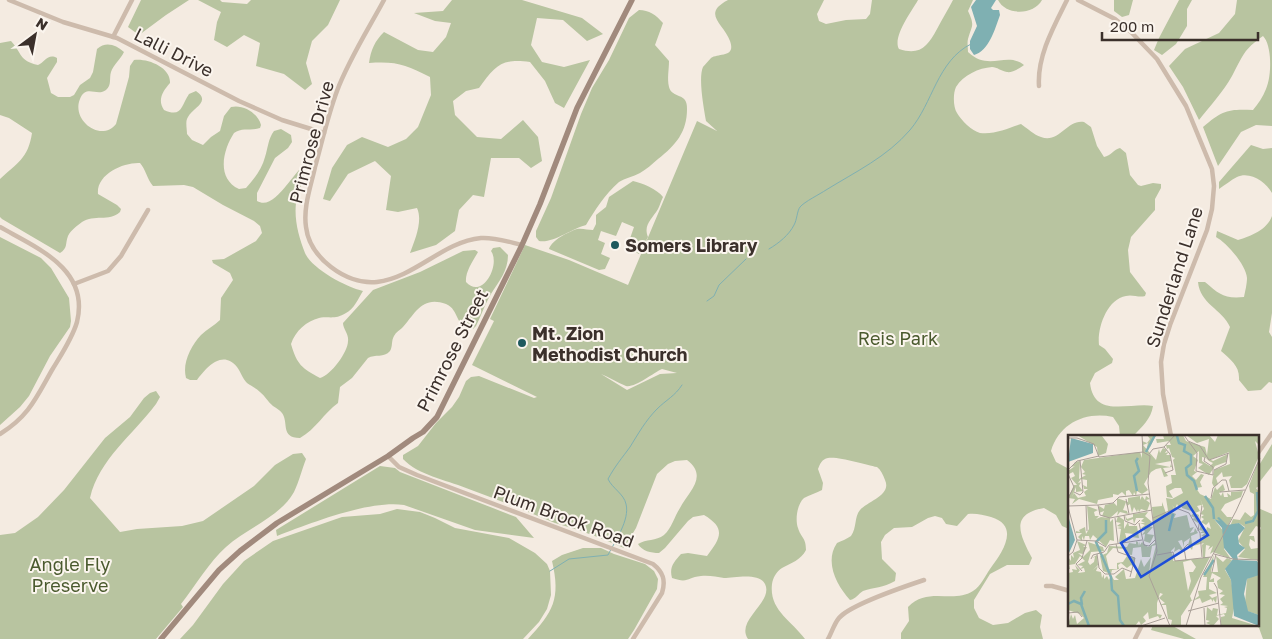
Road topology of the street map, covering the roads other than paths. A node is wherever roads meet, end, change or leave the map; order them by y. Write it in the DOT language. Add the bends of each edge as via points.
graph roads {
  1 [pos="9,0"];
  2 [pos="132,0"];
  3 [pos="384,0"];
  4 [pos="632,0"];
  5 [pos="1067,0"];
  6 [pos="1078,0"];
  7 [pos="113,37"];
  8 [pos="1039,86"];
  9 [pos="324,133"];
  10 [pos="148,210"];
  11 [pos="0,227"];
  12 [pos="522,245"];
  13 [pos="74,284"];
  14 [pos="1272,433"];
  15 [pos="0,434"];
  16 [pos="1171,435"];
  17 [pos="1260,450"];
  18 [pos="388,456"];
  19 [pos="924,580"];
  20 [pos="1046,586"];
  21 [pos="1068,590"];
  22 [pos="1142,626"];
  23 [pos="161,639"];
  24 [pos="633,639"];
  25 [pos="828,639"];
  26 [pos="1135,639"];
  1 -- 7 [label="street, Lalli Drive" via="63,22"];
  2 -- 7 [label="street"];
  3 -- 9 [label="street, Primrose Drive" via="338,88"];
  4 -- 12 [label="main road, Primrose Street" via="577,108"];
  5 -- 8 [label="street" via="1049,38"];
  6 -- 16 [label="street, Sunderland Lane" via="1116,19 1157,59 1186,106 1212,169 1214,186 1207,230 1177,304 1162,353 1163,394"];
  7 -- 9 [label="street, Lalli Drive" via="273,116"];
  9 -- 12 [label="street, Primrose Drive" via="308,196 306,227 319,257 339,273 351,279 379,282 395,278 455,244 469,240 483,238"];
  10 -- 13 [label="street" via="121,256 108,271"];
  11 -- 13 [label="street" via="50,255"];
  12 -- 18 [label="main road, Primrose Street" via="437,417 423,432"];
  13 -- 15 [label="street" via="78,314 72,336 30,409"];
  14 -- 17 [label="street"];
  18 -- 23 [label="main road, Primrose Street" via="277,523 240,551 219,570"];
  18 -- 24 [label="street, Plum Brook Road" via="399,467 417,476 653,564 662,573 664,586"];
  19 -- 25 [label="street" via="846,612"];
  20 -- 21 [label="street"];
  22 -- 26 [label="street"];
}
